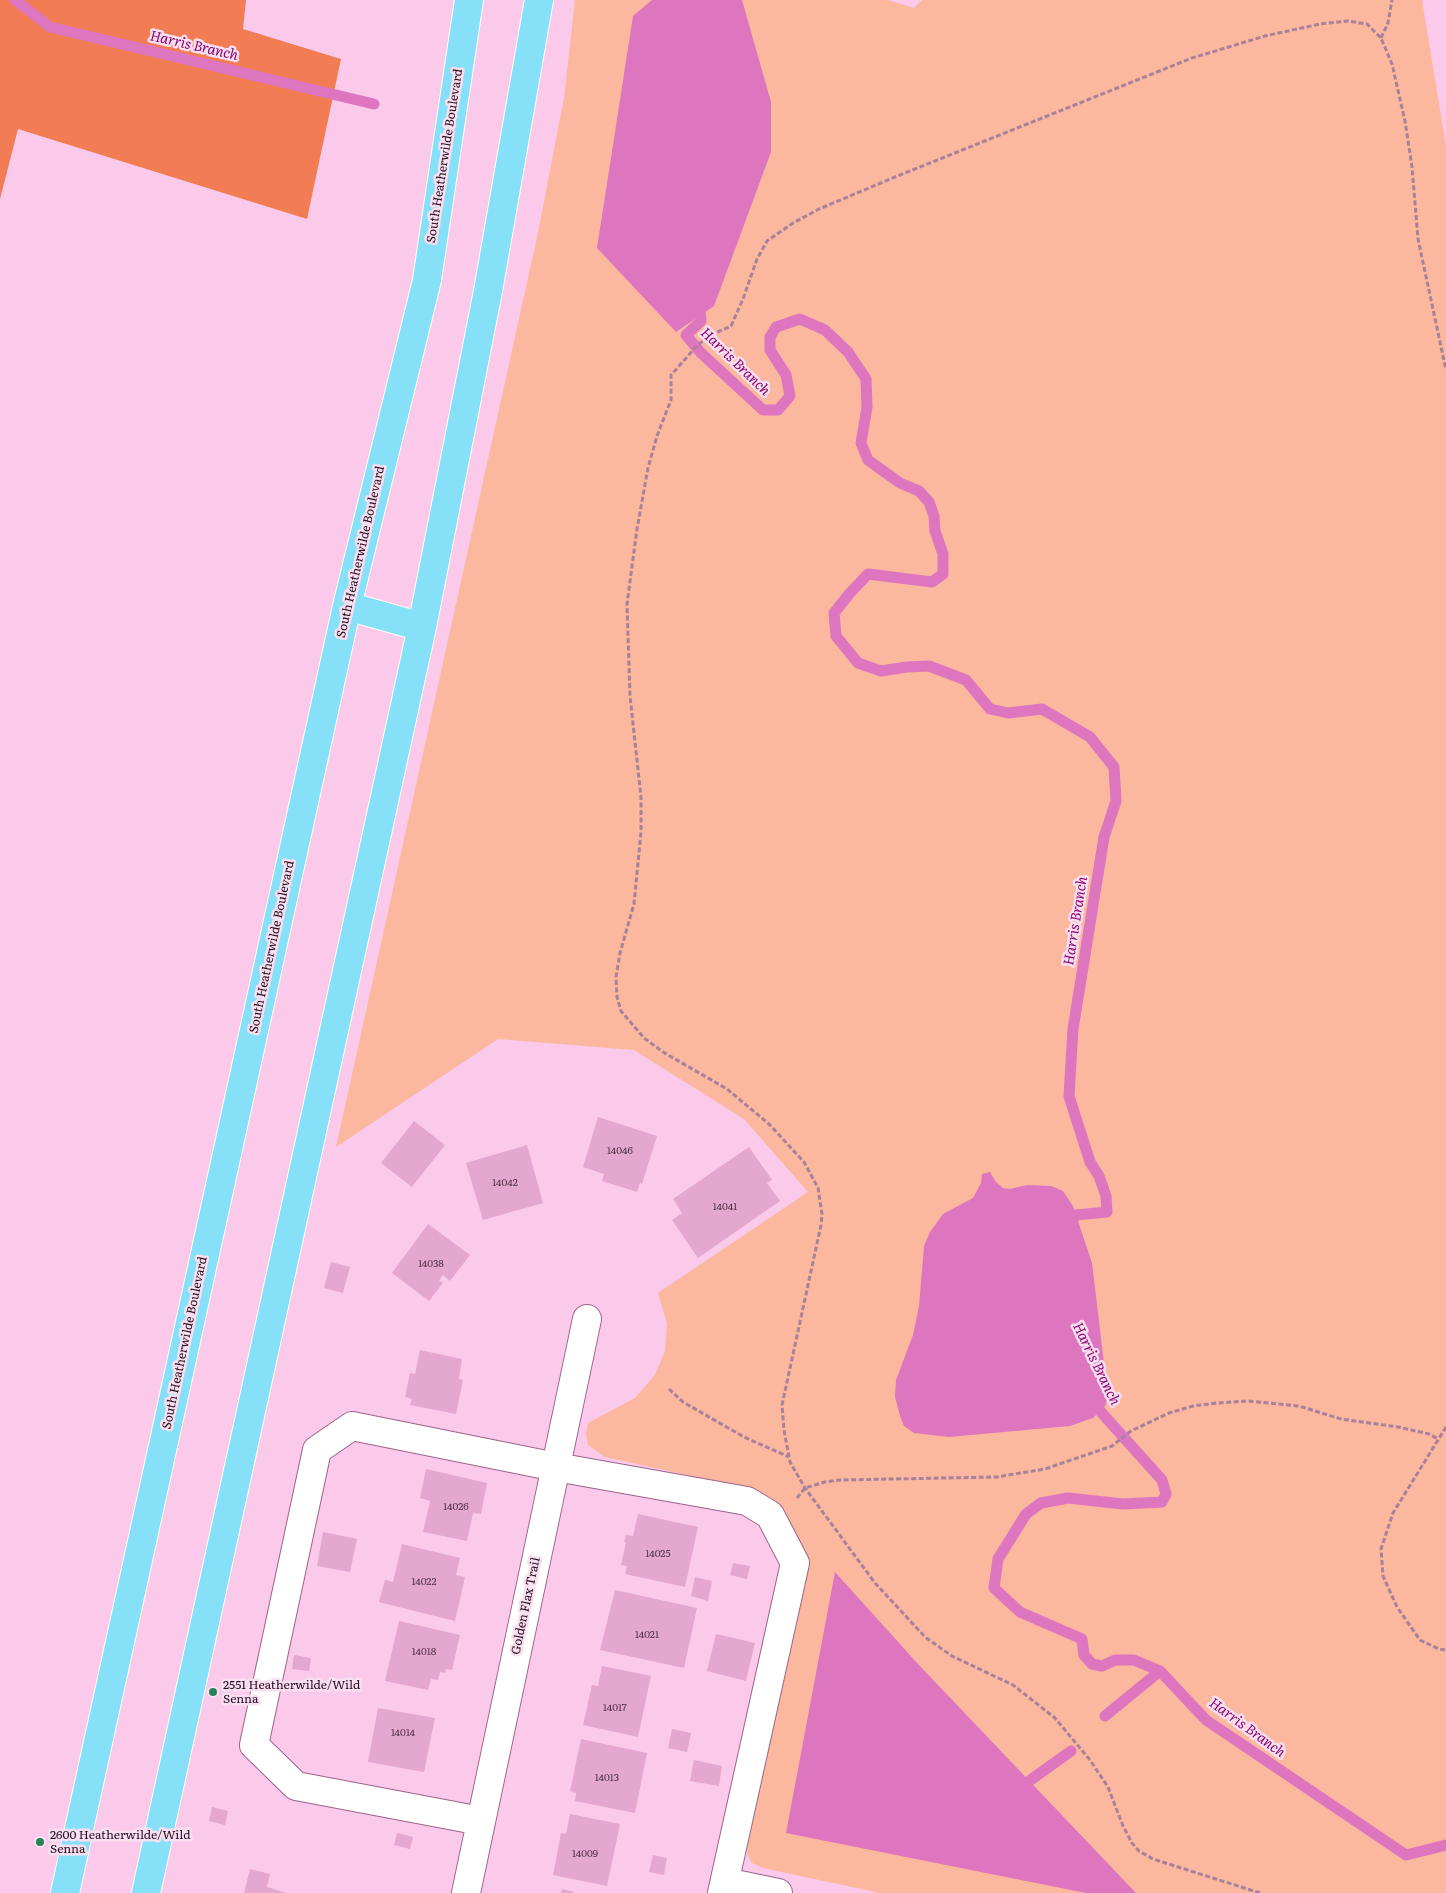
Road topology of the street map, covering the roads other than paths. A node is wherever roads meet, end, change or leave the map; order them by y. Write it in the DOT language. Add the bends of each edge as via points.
graph roads {
  1 [pos="469,0"];
  2 [pos="539,0"];
  3 [pos="347,606"];
  4 [pos="422,626"];
  5 [pos="587,1320"];
  6 [pos="556,1467"];
  7 [pos="481,1821"];
  8 [pos="724,1888"];
  9 [pos="65,1893"];
  10 [pos="146,1893"];
  11 [pos="466,1893"];
  12 [pos="778,1893"];
  1 -- 3 [label="main road, South Heatherwilde Boulevard" via="427,280"];
  2 -- 4 [label="main road" via="488,291"];
  3 -- 4 [label="main road"];
  3 -- 9 [label="main road, South Heatherwilde Boulevard"];
  4 -- 10 [label="main road"];
  5 -- 6 [label="street, Golden Flax Trail"];
  6 -- 7 [label="street, Golden Flax Trail"];
  6 -- 7 [label="street" via="352,1426 317,1450 254,1745 296,1786"];
  6 -- 8 [label="street" via="746,1501 770,1515 795,1563"];
  7 -- 11 [label="street, Golden Flax Trail"];
  8 -- 12 [label="street"];
}
